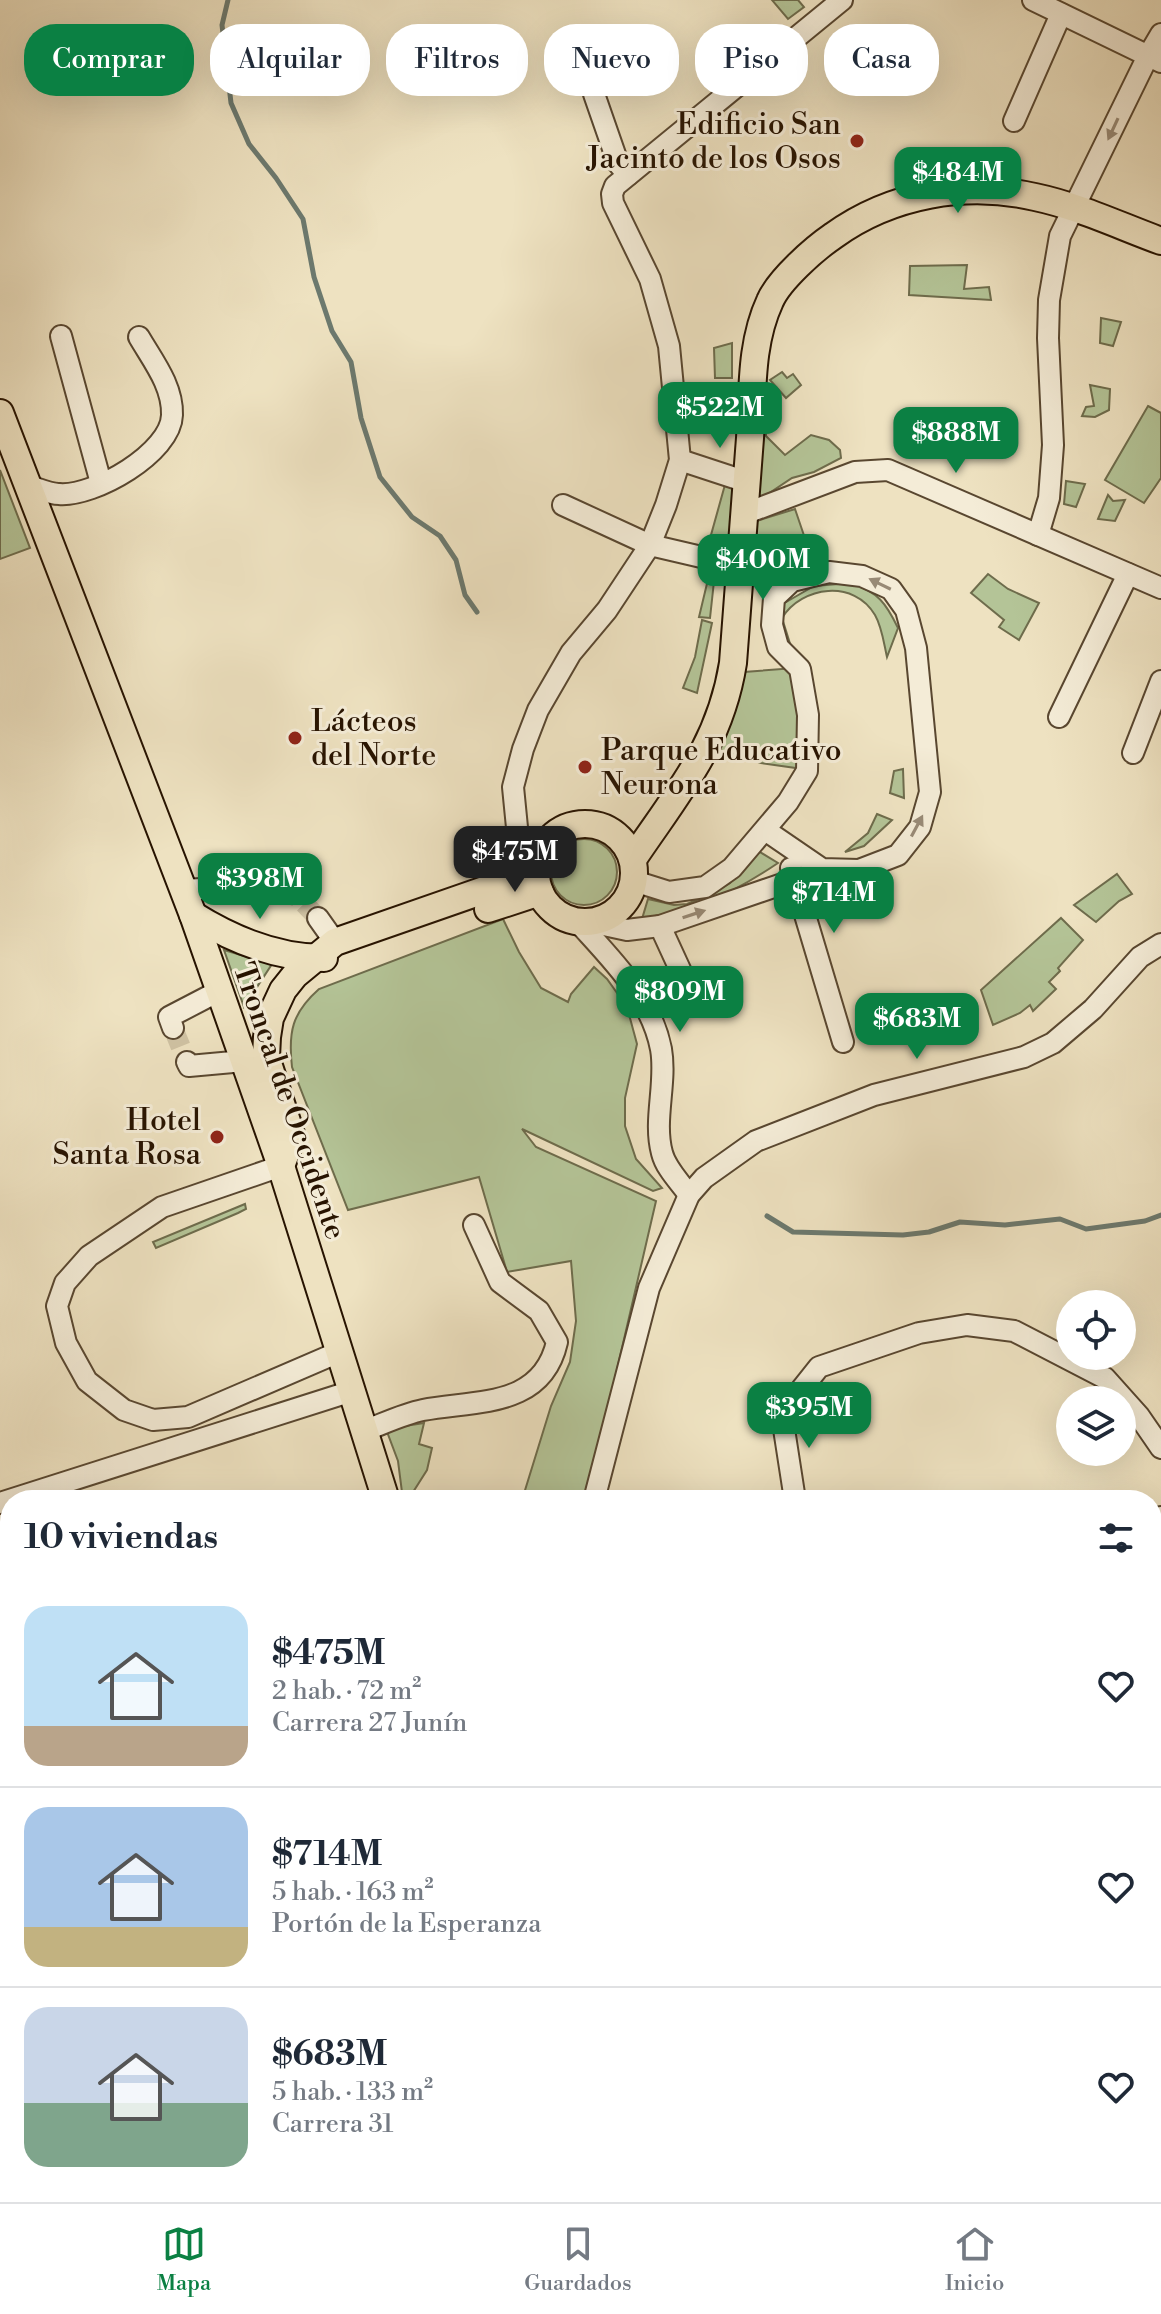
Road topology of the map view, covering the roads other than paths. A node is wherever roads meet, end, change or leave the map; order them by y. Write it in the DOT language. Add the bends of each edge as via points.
graph roads {
  1 [pos="842,0"];
  2 [pos="1033,0"];
  3 [pos="1061,14"];
  4 [pos="1161,34"];
  5 [pos="1154,59"];
  6 [pos="595,96"];
  7 [pos="1014,121"];
  8 [pos="628,175"];
  9 [pos="1075,209"];
  10 [pos="1161,241"];
  11 [pos="61,336"];
  12 [pos="139,337"];
  13 [pos="0,413"];
  14 [pos="680,460"];
  15 [pos="747,482"];
  16 [pos="101,483"];
  17 [pos="29,486"];
  18 [pos="563,505"];
  19 [pos="744,514"];
  20 [pos="1038,535"];
  21 [pos="650,545"];
  22 [pos="741,558"];
  23 [pos="1128,574"];
  24 [pos="785,586"];
  25 [pos="1161,588"];
  26 [pos="1161,681"];
  27 [pos="1059,717"];
  28 [pos="1133,753"];
  29 [pos="774,836"];
  30 [pos="633,870"];
  31 [pos="794,880"];
  32 [pos="533,881"];
  33 [pos="279,888"];
  34 [pos="183,890"];
  35 [pos="193,915"];
  36 [pos="318,918"];
  37 [pos="584,922"];
  38 [pos="660,926"];
  39 [pos="1161,944"];
  40 [pos="326,950"];
  41 [pos="683,976"];
  42 [pos="219,991"];
  43 [pos="173,1028"];
  44 [pos="843,1042"];
  45 [pos="242,1057"];
  46 [pos="187,1062"];
  47 [pos="281,1166"];
  48 [pos="689,1195"];
  49 [pos="474,1225"];
  50 [pos="339,1352"];
  51 [pos="352,1391"];
  52 [pos="364,1431"];
  53 [pos="1161,1448"];
  54 [pos="41,1490"];
  55 [pos="383,1490"];
  56 [pos="597,1490"];
  57 [pos="793,1490"];
  1 -- 8 [label="street"];
  2 -- 3 [label="street"];
  3 -- 5 [label="street"];
  3 -- 7 [label="street"];
  4 -- 5 [label="street"];
  5 -- 9 [label="street, one-way"];
  6 -- 8 [label="street" via="618,163"];
  8 -- 14 [label="street" via="615,186 613,203 650,279 669,346"];
  9 -- 10 [label="main road"];
  9 -- 15 [label="main road" via="997,190 956,190 878,210 805,257 770,299 753,367"];
  9 -- 20 [label="street" via="1060,236 1049,300 1053,445 1049,498"];
  11 -- 16 [label="street"];
  12 -- 16 [label="street" via="166,382 170,430 125,473"];
  13 -- 17 [label="main road, Troncal de Occidente"];
  14 -- 15 [label="street"];
  14 -- 21 [label="street"];
  15 -- 19 [label="main road"];
  16 -- 17 [label="street" via="59,494"];
  17 -- 34 [label="main road, Troncal de Occidente"];
  18 -- 21 [label="street"];
  19 -- 20 [label="street" via="855,472 888,470"];
  19 -- 22 [label="main road"];
  20 -- 23 [label="street"];
  21 -- 22 [label="street"];
  21 -- 32 [label="street" via="571,653 538,710 523,749 513,787"];
  22 -- 24 [label="street" via="762,553 774,563"];
  22 -- 30 [label="main road" via="724,707 703,755"];
  23 -- 25 [label="street"];
  23 -- 27 [label="street"];
  24 -- 29 [label="street" via="774,598 772,625 778,647 800,669 808,715 807,771"];
  29 -- 24 [label="street, one-way" via="822,869 859,870 898,855 920,827 930,792 921,684 906,610 891,589 862,576 829,572"];
  26 -- 28 [label="street"];
  29 -- 30 [label="street" via="705,887 669,892"];
  29 -- 31 [label="street"];
  30 -- 32 [label="main road" via="619,838 584,824 550,839"];
  30 -- 37 [label="main road" via="628,898 616,912"];
  38 -- 31 [label="street, one-way"];
  31 -- 44 [label="street"];
  32 -- 37 [label="main road" via="561,916"];
  32 -- 40 [label="main road" via="339,958"];
  33 -- 34 [label="street"];
  34 -- 35 [label="main road, Troncal de Occidente"];
  35 -- 40 [label="main road" via="239,940 290,955"];
  35 -- 42 [label="main road, Troncal de Occidente"];
  36 -- 40 [label="street"];
  37 -- 38 [label="street" via="627,930"];
  37 -- 48 [label="street" via="654,1024 661,1052 662,1154"];
  38 -- 41 [label="street"];
  39 -- 48 [label="street" via="1140,957 1053,1043 1024,1057 874,1095 756,1141 723,1162"];
  40 -- 45 [label="main road" via="293,969 265,995 247,1028"];
  40 -- 47 [label="main road" via="295,975 270,1018 266,1057 292,1137"];
  42 -- 43 [label="street" via="169,1017"];
  42 -- 45 [label="main road, Troncal de Occidente"];
  45 -- 46 [label="street" via="189,1066"];
  45 -- 47 [label="main road, Troncal de Occidente"];
  47 -- 50 [label="main road, Troncal de Occidente"];
  47 -- 50 [label="street" via="162,1207 89,1256 65,1283 57,1306 66,1343 87,1381 124,1410 153,1420 188,1417"];
  48 -- 56 [label="street" via="649,1288"];
  49 -- 52 [label="street" via="500,1282 539,1311 557,1342 552,1364 520,1393 420,1411"];
  50 -- 51 [label="main road, Troncal de Occidente"];
  51 -- 52 [label="main road, Troncal de Occidente"];
  51 -- 54 [label="street"];
  52 -- 55 [label="main road, Troncal de Occidente"];
  53 -- 57 [label="street" via="1105,1378 1014,1331 967,1325 919,1333 819,1367 788,1406 784,1429"];
}
